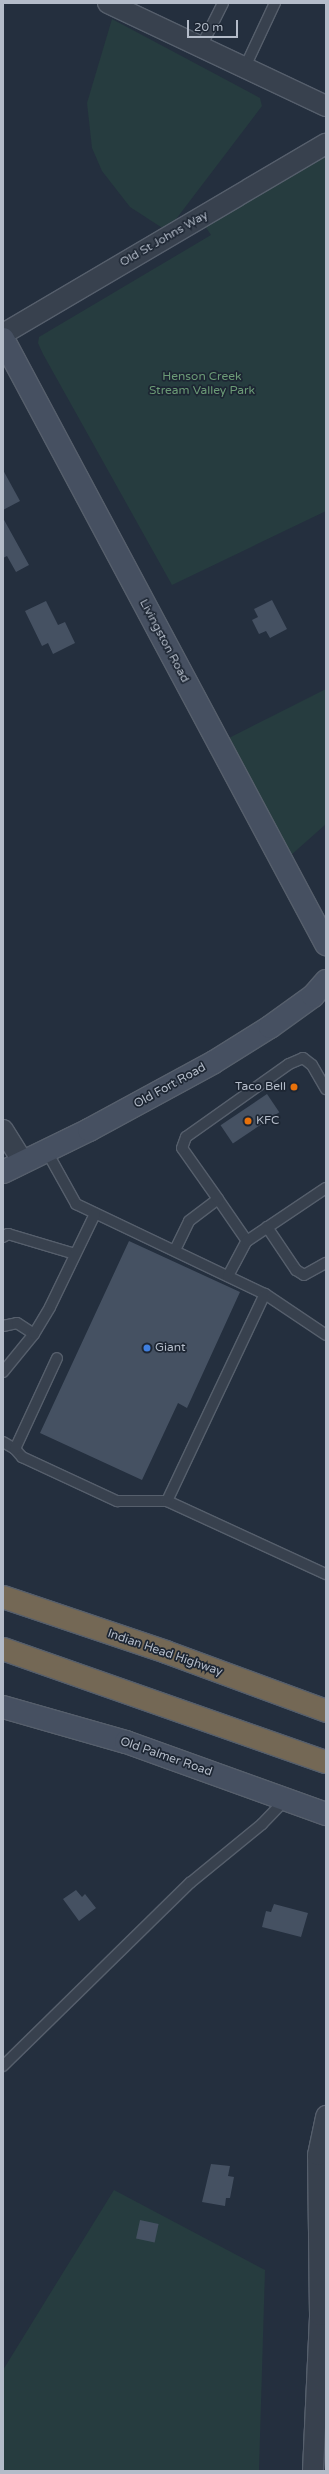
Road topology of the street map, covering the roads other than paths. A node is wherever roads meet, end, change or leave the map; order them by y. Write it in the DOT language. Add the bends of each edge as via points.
graph roads {
  1 [pos="108,3"];
  2 [pos="223,3"];
  3 [pos="275,3"];
  4 [pos="201,47"];
  5 [pos="245,68"];
  6 [pos="326,106"];
  7 [pos="326,144"];
  8 [pos="3,334"];
  9 [pos="3,339"];
  10 [pos="326,944"];
  11 [pos="326,982"];
  12 [pos="326,1089"];
  13 [pos="3,1130"];
  14 [pos="46,1150"];
  15 [pos="22,1161"];
  16 [pos="3,1172"];
  17 [pos="326,1188"];
  18 [pos="218,1199"];
  19 [pos="95,1214"];
  20 [pos="266,1227"];
  21 [pos="3,1237"];
  22 [pos="247,1241"];
  23 [pos="175,1250"];
  24 [pos="76,1254"];
  25 [pos="326,1263"];
  26 [pos="228,1276"];
  27 [pos="265,1294"];
  28 [pos="3,1326"];
  29 [pos="34,1334"];
  30 [pos="326,1335"];
  31 [pos="57,1358"];
  32 [pos="3,1372"];
  33 [pos="3,1442"];
  34 [pos="16,1449"];
  35 [pos="167,1501"];
  36 [pos="326,1574"];
  37 [pos="3,1597"];
  38 [pos="3,1649"];
  39 [pos="3,1707"];
  40 [pos="326,1711"];
  41 [pos="326,1762"];
  42 [pos="285,1800"];
  43 [pos="326,1814"];
  44 [pos="3,2066"];
  45 [pos="326,2116"];
  46 [pos="313,2471"];
  1 -- 4 [label="street"];
  2 -- 4 [label="lane"];
  3 -- 5 [label="lane"];
  4 -- 5 [label="street"];
  5 -- 6 [label="street"];
  7 -- 8 [label="street, Old St Johns Way"];
  9 -- 10 [label="main road, Livingston Road"];
  11 -- 14 [label="main road, Old Fort Road" via="313,996 270,1027 214,1062 89,1130"];
  12 -- 18 [label="lane" via="312,1065 303,1058 289,1064 186,1137 182,1148"];
  13 -- 15 [label="street"];
  14 -- 15 [label="main road, Old Fort Road"];
  14 -- 19 [label="lane" via="76,1204"];
  15 -- 16 [label="main road, Old Fort Road"];
  17 -- 20 [label="lane"];
  18 -- 22 [label="lane"];
  18 -- 23 [label="lane" via="189,1221"];
  19 -- 23 [label="lane"];
  19 -- 24 [label="lane"];
  20 -- 22 [label="lane"];
  20 -- 25 [label="lane" via="296,1270 304,1275"];
  21 -- 24 [label="lane" via="8,1234"];
  22 -- 26 [label="lane"];
  23 -- 26 [label="lane"];
  24 -- 29 [label="lane"];
  26 -- 27 [label="lane"];
  27 -- 30 [label="lane"];
  27 -- 35 [label="lane"];
  28 -- 29 [label="lane" via="17,1323"];
  29 -- 32 [label="lane"];
  31 -- 34 [label="lane"];
  33 -- 34 [label="lane"];
  34 -- 35 [label="lane" via="22,1456 117,1501"];
  35 -- 36 [label="lane"];
  37 -- 40 [label="highway, Indian Head Highway" via="166,1652"];
  38 -- 41 [label="highway"];
  39 -- 42 [label="main road, Old Palmer Road" via="126,1742"];
  42 -- 43 [label="main road, Old Palmer Road"];
  42 -- 44 [label="lane" via="262,1824 190,1884"];
  45 -- 46 [label="street" via="318,2155 320,2315"];
}
